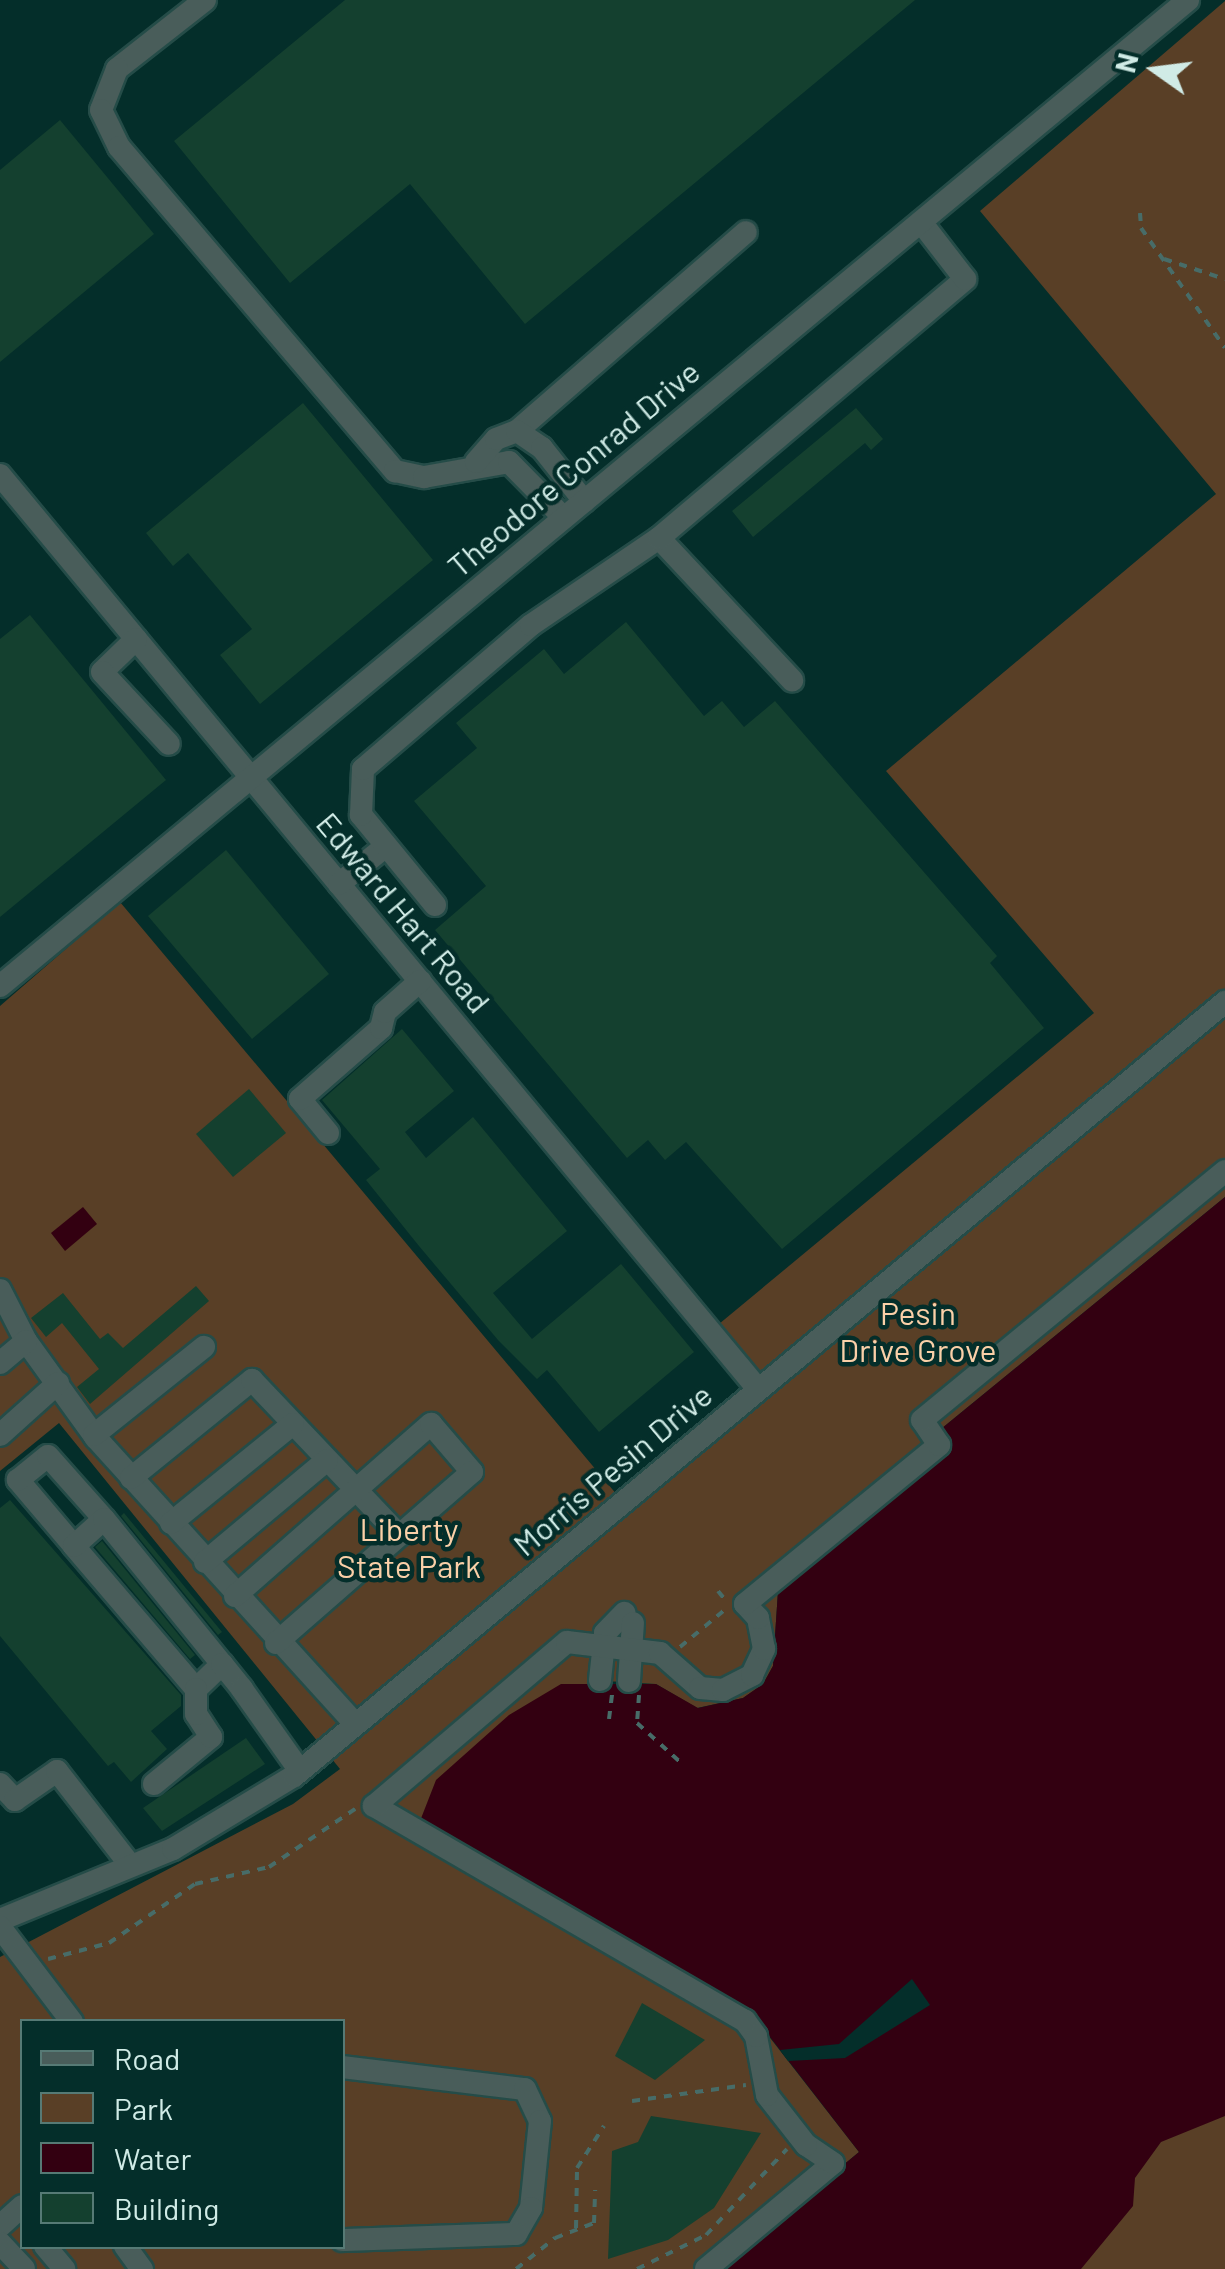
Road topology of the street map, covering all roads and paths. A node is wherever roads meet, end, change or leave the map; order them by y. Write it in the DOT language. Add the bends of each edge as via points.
graph roads {
  1 [pos="205,0"];
  2 [pos="1188,0"];
  3 [pos="1140,212"];
  4 [pos="921,222"];
  5 [pos="746,232"];
  6 [pos="1163,258"];
  7 [pos="1225,279"];
  8 [pos="1225,348"];
  9 [pos="518,431"];
  10 [pos="476,462"];
  11 [pos="0,476"];
  12 [pos="584,502"];
  13 [pos="564,518"];
  14 [pos="660,538"];
  15 [pos="136,639"];
  16 [pos="792,680"];
  17 [pos="169,744"];
  18 [pos="251,778"];
  19 [pos="386,846"];
  20 [pos="339,884"];
  21 [pos="435,905"];
  22 [pos="420,981"];
  23 [pos="0,986"];
  24 [pos="1225,1002"];
  25 [pos="328,1133"];
  26 [pos="1225,1171"];
  27 [pos="0,1290"];
  28 [pos="26,1341"];
  29 [pos="204,1347"];
  30 [pos="0,1363"];
  31 [pos="58,1383"];
  32 [pos="758,1390"];
  33 [pos="293,1424"];
  34 [pos="0,1435"];
  35 [pos="94,1435"];
  36 [pos="327,1460"];
  37 [pos="131,1478"];
  38 [pos="356,1490"];
  39 [pos="104,1519"];
  40 [pos="170,1523"];
  41 [pos="399,1535"];
  42 [pos="74,1546"];
  43 [pos="204,1562"];
  44 [pos="718,1591"];
  45 [pos="234,1596"];
  46 [pos="738,1604"];
  47 [pos="276,1643"];
  48 [pos="604,1646"];
  49 [pos="631,1649"];
  50 [pos="666,1660"];
  51 [pos="222,1664"];
  52 [pos="600,1680"];
  53 [pos="634,1684"];
  54 [pos="196,1689"];
  55 [pos="354,1723"];
  56 [pos="679,1761"];
  57 [pos="300,1771"];
  58 [pos="0,1784"];
  59 [pos="154,1784"];
  60 [pos="374,1806"];
  61 [pos="131,1866"];
  62 [pos="0,1924"];
  63 [pos="42,1961"];
  64 [pos="70,2019"];
  65 [pos="345,2067"];
  66 [pos="764,2083"];
  67 [pos="632,2101"];
  68 [pos="604,2126"];
  69 [pos="795,2134"];
  70 [pos="595,2190"];
  71 [pos="568,2233"];
  72 [pos="345,2240"];
  73 [pos="0,2243"];
  74 [pos="47,2249"];
  75 [pos="526,2266"];
  76 [pos="24,2269"];
  77 [pos="64,2269"];
  78 [pos="516,2269"];
  79 [pos="637,2269"];
  80 [pos="706,2269"];
  1 -- 10 [label="street" via="117,69 101,110 104,124 379,456 396,471 424,478"];
  2 -- 4 [label="street, Theodore Conrad Drive"];
  3 -- 6 [label="path"];
  4 -- 12 [label="street, Theodore Conrad Drive"];
  4 -- 14 [label="street" via="966,279"];
  5 -- 9 [label="street"];
  6 -- 7 [label="path"];
  6 -- 8 [label="path"];
  9 -- 10 [label="street" via="496,439"];
  9 -- 12 [label="street" via="542,448"];
  10 -- 13 [label="street" via="509,462"];
  11 -- 15 [label="street, Edward Hart Road"];
  12 -- 13 [label="street, Theodore Conrad Drive"];
  13 -- 18 [label="street, Theodore Conrad Drive"];
  14 -- 16 [label="street"];
  14 -- 19 [label="street" via="603,583 531,624 376,753 356,789 361,815"];
  15 -- 17 [label="street" via="102,672"];
  15 -- 18 [label="street, Edward Hart Road"];
  18 -- 20 [label="street, Edward Hart Road"];
  18 -- 23 [label="street, Theodore Conrad Drive"];
  19 -- 20 [label="street"];
  19 -- 21 [label="street"];
  20 -- 22 [label="street, Edward Hart Road"];
  22 -- 25 [label="street" via="385,1012 381,1028 300,1099"];
  22 -- 32 [label="street, Edward Hart Road"];
  24 -- 32 [label="street, Morris Pesin Drive"];
  26 -- 46 [label="street" via="922,1420 939,1445"];
  27 -- 28 [label="street"];
  28 -- 30 [label="street"];
  28 -- 31 [label="street"];
  29 -- 35 [label="street"];
  31 -- 34 [label="street"];
  31 -- 35 [label="street"];
  32 -- 55 [label="street, Morris Pesin Drive"];
  33 -- 36 [label="street"];
  33 -- 37 [label="street" via="252,1380"];
  33 -- 40 [label="street"];
  35 -- 37 [label="street"];
  36 -- 38 [label="street"];
  36 -- 43 [label="street"];
  37 -- 40 [label="street"];
  38 -- 41 [label="street"];
  38 -- 41 [label="street" via="431,1424 472,1472"];
  38 -- 45 [label="street"];
  39 -- 42 [label="street"];
  39 -- 42 [label="street" via="48,1456 18,1480"];
  39 -- 51 [label="street"];
  40 -- 43 [label="street"];
  41 -- 47 [label="street"];
  42 -- 54 [label="street"];
  43 -- 45 [label="street"];
  44 -- 46 [label="path"];
  45 -- 47 [label="street"];
  46 -- 50 [label="path"];
  46 -- 50 [label="street" via="758,1618 764,1649 752,1675 723,1690 700,1688"];
  47 -- 55 [label="street"];
  48 -- 49 [label="street"];
  48 -- 49 [label="street" via="629,1618"];
  48 -- 52 [label="street"];
  48 -- 60 [label="street" via="568,1642"];
  49 -- 50 [label="street"];
  49 -- 53 [label="street"];
  51 -- 54 [label="street"];
  51 -- 57 [label="street"];
  53 -- 56 [label="path" via="637,1723"];
  54 -- 59 [label="street" via="196,1714 211,1736"];
  55 -- 57 [label="street, Morris Pesin Drive"];
  57 -- 61 [label="street, Morris Pesin Drive" via="214,1826"];
  58 -- 61 [label="street" via="14,1800 57,1770"];
  60 -- 63 [label="path" via="308,1834 251,1875 224,1876 168,1897 109,1943"];
  60 -- 66 [label="street" via="745,2021 756,2036"];
  61 -- 62 [label="street, Morris Pesin Drive"];
  62 -- 64 [label="street"];
  65 -- 72 [label="street" via="524,2088 540,2121 531,2208 516,2234"];
  66 -- 67 [label="path"];
  66 -- 69 [label="street"];
  68 -- 71 [label="path" via="577,2168 576,2229"];
  69 -- 79 [label="path" via="743,2204 706,2235"];
  69 -- 80 [label="street" via="834,2163"];
  70 -- 71 [label="path" via="594,2224"];
  71 -- 75 [label="path"];
  73 -- 76 [label="street"];
  74 -- 77 [label="street"];
  75 -- 78 [label="path"];
}
